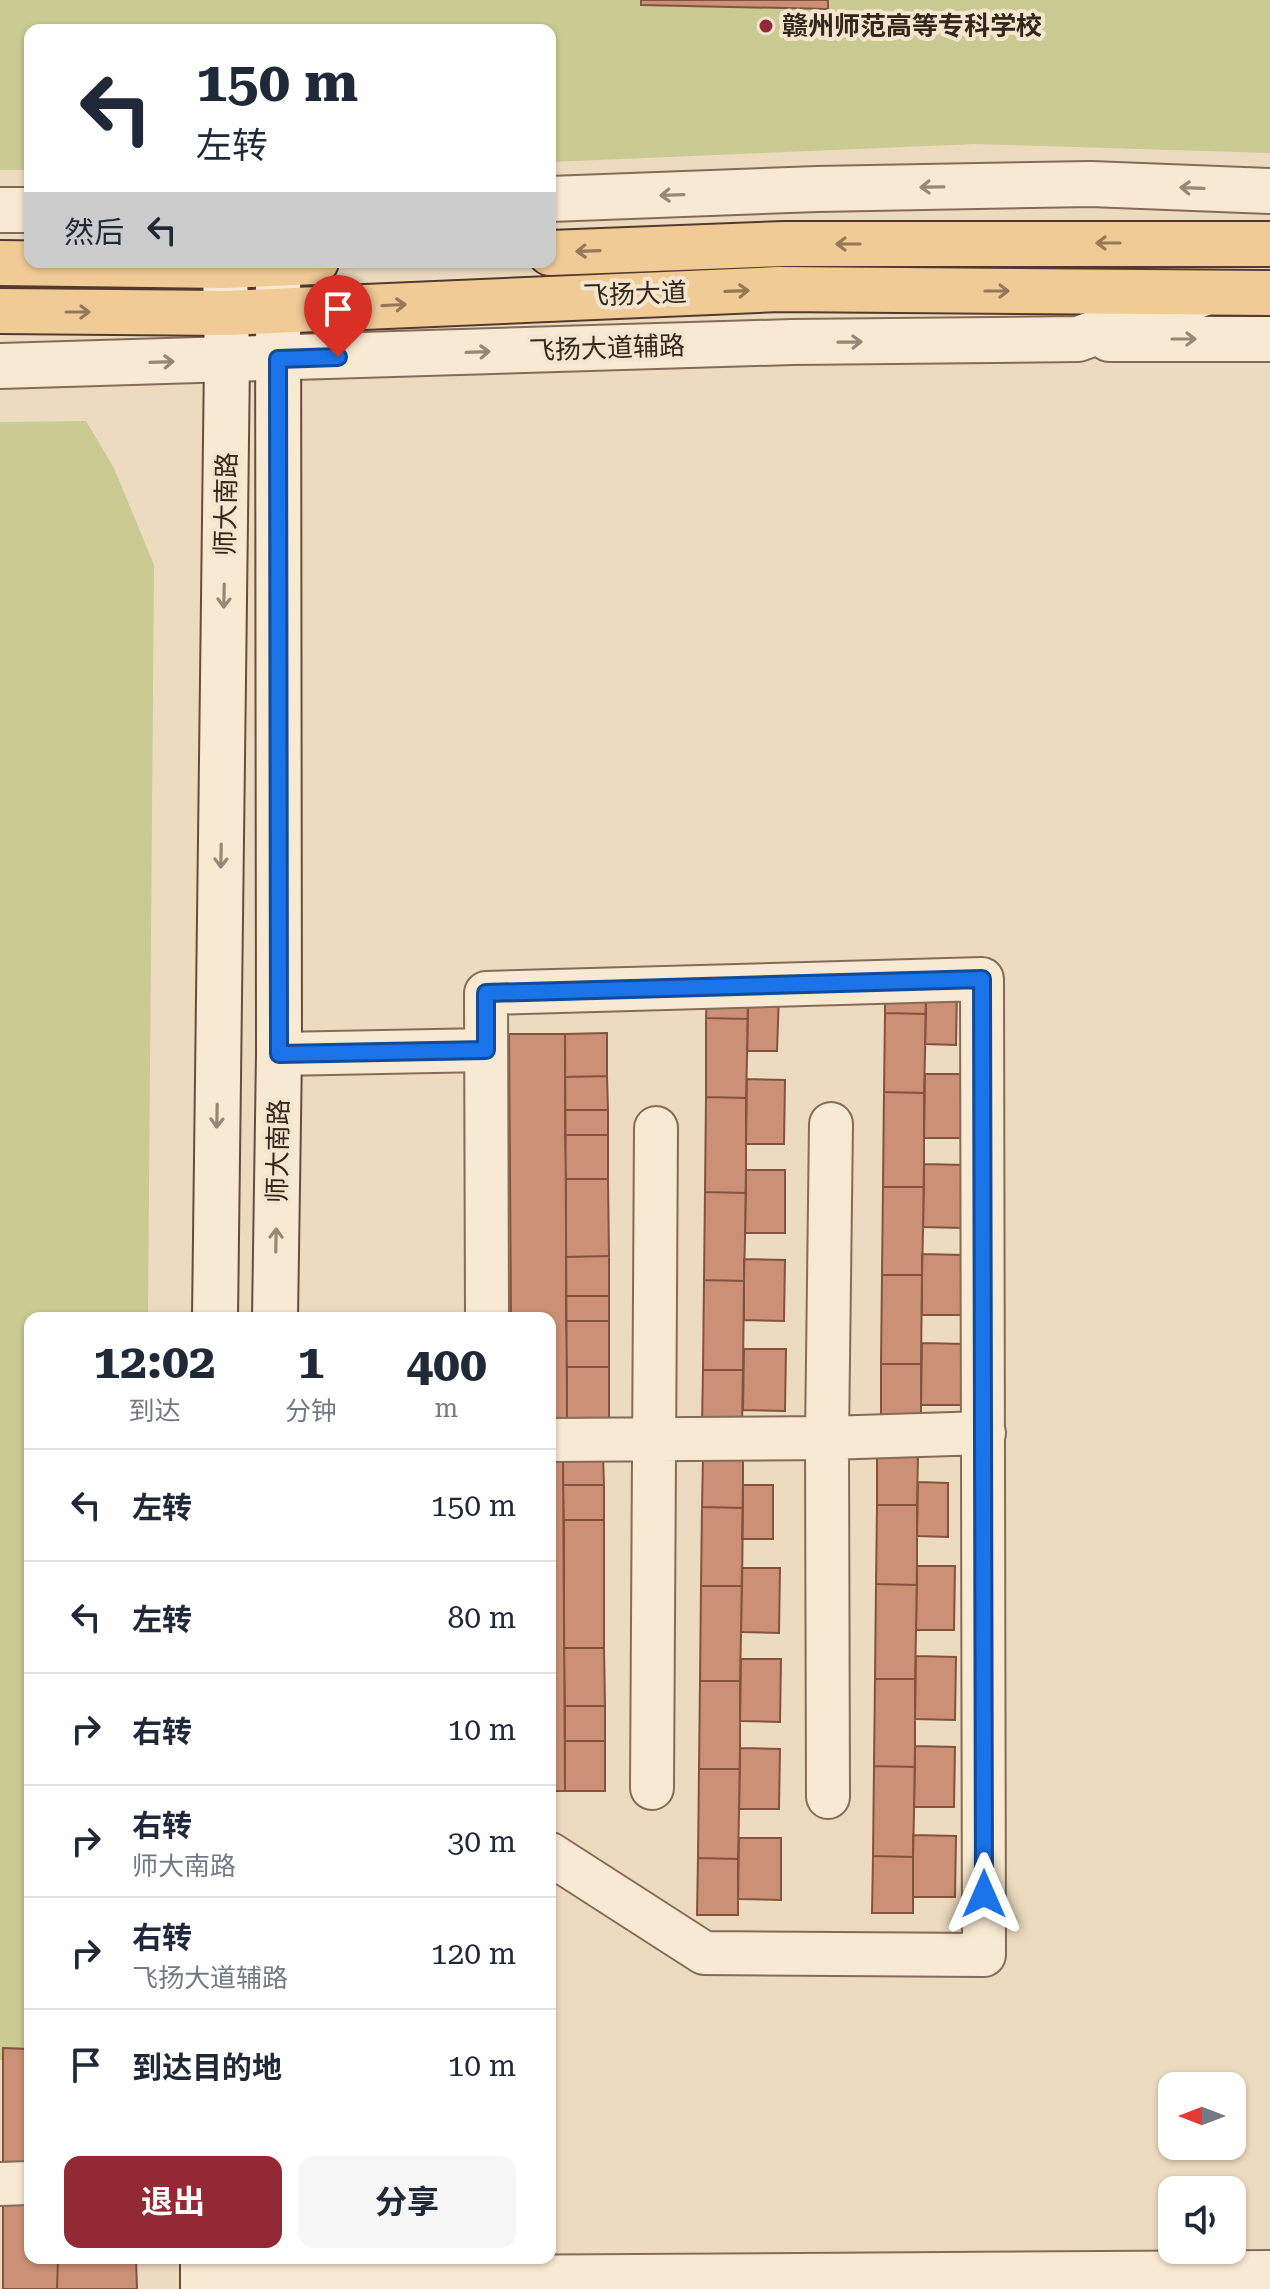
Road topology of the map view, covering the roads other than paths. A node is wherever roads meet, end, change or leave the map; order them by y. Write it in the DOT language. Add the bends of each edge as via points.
graph roads {
  1 [pos="1270,191"];
  2 [pos="556,199"];
  3 [pos="0,210"];
  4 [pos="24,210"];
  5 [pos="1270,244"];
  6 [pos="556,253"];
  7 [pos="0,263"];
  8 [pos="24,263"];
  9 [pos="225,268"];
  10 [pos="295,268"];
  11 [pos="1207,292"];
  12 [pos="1270,293"];
  13 [pos="591,295"];
  14 [pos="278,310"];
  15 [pos="0,311"];
  16 [pos="227,313"];
  17 [pos="1078,339"];
  18 [pos="1270,339"];
  19 [pos="792,342"];
  20 [pos="278,359"];
  21 [pos="227,360"];
  22 [pos="0,366"];
  23 [pos="486,1050"];
  24 [pos="279,1054"];
  25 [pos="831,1124"];
  26 [pos="656,1128"];
  27 [pos="215,1312"];
  28 [pos="275,1312"];
  29 [pos="487,1312"];
  30 [pos="984,1433"];
  31 [pos="827,1438"];
  32 [pos="653,1439"];
  33 [pos="556,1440"];
  34 [pos="652,1788"];
  35 [pos="828,1797"];
  36 [pos="556,1858"];
  37 [pos="24,2183"];
  38 [pos="0,2184"];
  39 [pos="203,2273"];
  40 [pos="255,2273"];
  41 [pos="1270,2273"];
  1 -- 2 [label="street, one-way" via="1091,184"];
  3 -- 4 [label="street"];
  5 -- 6 [label="main road, 飞扬大道, one-way" via="784,244"];
  7 -- 8 [label="main road"];
  9 -- 16 [label="street, 师大南路"];
  10 -- 14 [label="street, 师大南路"];
  11 -- 12 [label="main road, 飞扬大道"];
  13 -- 11 [label="main road, 飞扬大道, one-way" via="779,289"];
  11 -- 17 [label="street, 飞扬大道辅路"];
  14 -- 13 [label="main road, 飞扬大道, one-way"];
  13 -- 19 [label="street"];
  14 -- 16 [label="main road, 飞扬大道"];
  14 -- 20 [label="street, 师大南路"];
  15 -- 16 [label="main road, 飞扬大道, one-way"];
  16 -- 21 [label="street, 师大南路"];
  17 -- 18 [label="street, one-way"];
  19 -- 17 [label="street, 飞扬大道辅路, one-way"];
  20 -- 19 [label="street, 飞扬大道辅路, one-way"];
  20 -- 21 [label="street, 飞扬大道辅路"];
  20 -- 24 [label="street, 师大南路"];
  22 -- 21 [label="street, 飞扬大道辅路, one-way"];
  21 -- 27 [label="street, 师大南路, one-way"];
  23 -- 24 [label="street"];
  23 -- 29 [label="street"];
  23 -- 30 [label="street" via="486,993 982,979"];
  28 -- 24 [label="street, 师大南路, one-way"];
  25 -- 31 [label="street"];
  26 -- 32 [label="street"];
  30 -- 31 [label="street"];
  30 -- 36 [label="street" via="984,1955 704,1953"];
  31 -- 32 [label="street"];
  31 -- 35 [label="street"];
  32 -- 33 [label="street"];
  32 -- 34 [label="street"];
  37 -- 38 [label="street"];
  39 -- 40 [label="street"];
  40 -- 41 [label="street" via="482,2278"];
}
